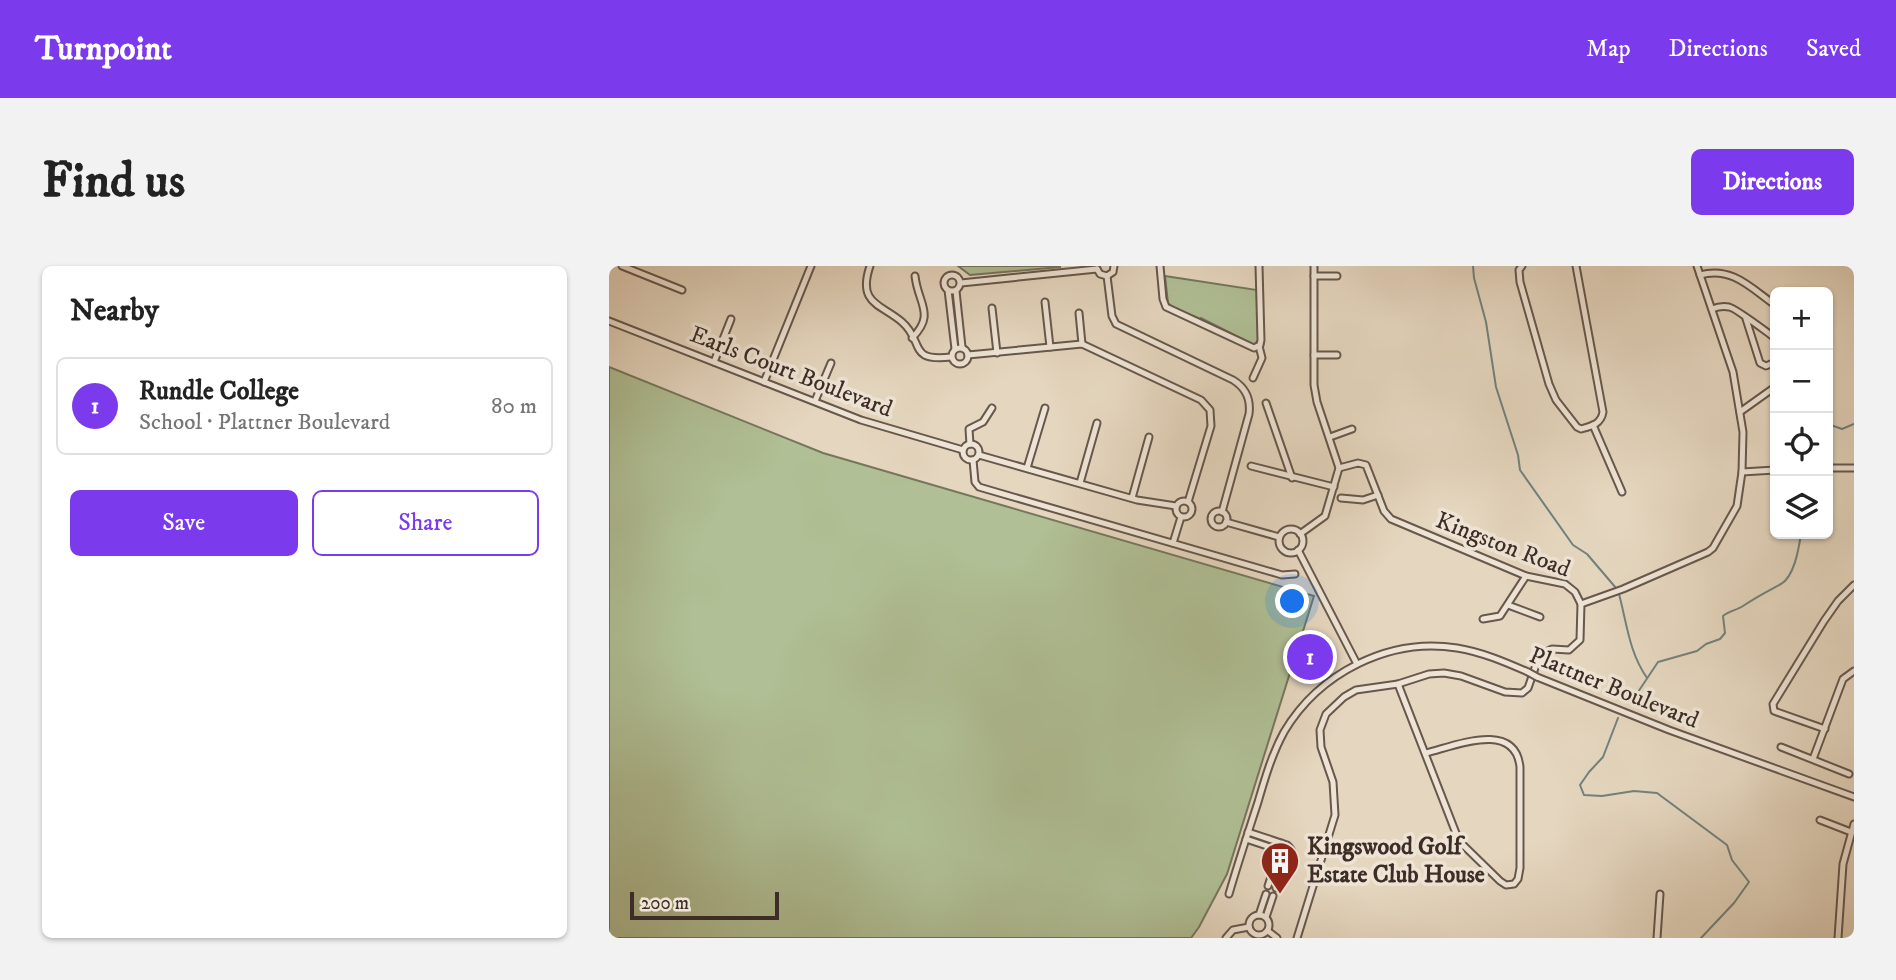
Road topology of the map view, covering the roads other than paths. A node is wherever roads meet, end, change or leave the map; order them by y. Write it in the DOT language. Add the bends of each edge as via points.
graph roads {
  1 [pos="622,266"];
  2 [pos="811,266"];
  3 [pos="870,266"];
  4 [pos="950,266"];
  5 [pos="1114,266"];
  6 [pos="1160,266"];
  7 [pos="1259,266"];
  8 [pos="1314,266"];
  9 [pos="1522,266"];
  10 [pos="1576,266"];
  11 [pos="1697,266"];
  12 [pos="1097,267"];
  13 [pos="951,274"];
  14 [pos="1700,275"];
  15 [pos="915,276"];
  16 [pos="1107,276"];
  17 [pos="1314,276"];
  18 [pos="1337,276"];
  19 [pos="961,283"];
  20 [pos="682,290"];
  21 [pos="948,290"];
  22 [pos="956,291"];
  23 [pos="1770,301"];
  24 [pos="1045,302"];
  25 [pos="992,308"];
  26 [pos="1712,309"];
  27 [pos="1079,313"];
  28 [pos="731,319"];
  29 [pos="1746,319"];
  30 [pos="609,321"];
  31 [pos="1770,335"];
  32 [pos="912,338"];
  33 [pos="1082,344"];
  34 [pos="1259,346"];
  35 [pos="1050,347"];
  36 [pos="959,348"];
  37 [pos="997,352"];
  38 [pos="968,355"];
  39 [pos="1314,355"];
  40 [pos="1336,355"];
  41 [pos="951,357"];
  42 [pos="714,362"];
  43 [pos="831,363"];
  44 [pos="960,364"];
  45 [pos="1770,364"];
  46 [pos="961,373"];
  47 [pos="1253,378"];
  48 [pos="764,382"];
  49 [pos="1770,391"];
  50 [pos="815,401"];
  51 [pos="1266,403"];
  52 [pos="992,408"];
  53 [pos="1045,408"];
  54 [pos="1740,412"];
  55 [pos="1097,423"];
  56 [pos="1593,425"];
  57 [pos="1352,429"];
  58 [pos="1149,437"];
  59 [pos="1330,437"];
  60 [pos="970,444"];
  61 [pos="963,450"];
  62 [pos="979,455"];
  63 [pos="973,460"];
  64 [pos="1251,466"];
  65 [pos="1027,468"];
  66 [pos="1339,468"];
  67 [pos="1833,468"];
  68 [pos="1854,468"];
  69 [pos="1770,470"];
  70 [pos="1742,472"];
  71 [pos="1292,478"];
  72 [pos="1080,483"];
  73 [pos="1334,488"];
  74 [pos="1622,492"];
  75 [pos="1378,495"];
  76 [pos="1132,498"];
  77 [pos="1341,498"];
  78 [pos="1188,502"];
  79 [pos="1176,506"];
  80 [pos="1222,512"];
  81 [pos="1181,517"];
  82 [pos="1226,522"];
  83 [pos="1300,534"];
  84 [pos="1279,537"];
  85 [pos="1173,543"];
  86 [pos="1298,550"];
  87 [pos="1295,574"];
  88 [pos="1526,576"];
  89 [pos="1854,585"];
  90 [pos="1581,604"];
  91 [pos="1508,605"];
  92 [pos="1541,617"];
  93 [pos="1483,620"];
  94 [pos="1357,664"];
  95 [pos="1854,671"];
  96 [pos="1398,684"];
  97 [pos="1825,729"];
  98 [pos="1781,747"];
  99 [pos="1426,753"];
  100 [pos="1813,759"];
  101 [pos="1849,774"];
  102 [pos="1854,797"];
  103 [pos="1820,820"];
  104 [pos="1854,824"];
  105 [pos="1248,832"];
  106 [pos="1851,832"];
  107 [pos="1246,839"];
  108 [pos="1282,843"];
  109 [pos="1271,850"];
  110 [pos="1278,866"];
  111 [pos="1271,878"];
  112 [pos="1278,880"];
  113 [pos="1268,886"];
  114 [pos="1276,888"];
  115 [pos="1229,894"];
  116 [pos="1266,894"];
  117 [pos="1660,894"];
  118 [pos="1273,896"];
  119 [pos="1263,903"];
  120 [pos="1270,906"];
  121 [pos="1259,915"];
  122 [pos="1266,918"];
  123 [pos="1249,926"];
  124 [pos="1268,934"];
  125 [pos="1226,938"];
  126 [pos="1277,938"];
  127 [pos="1297,938"];
  128 [pos="1657,938"];
  129 [pos="1837,938"];
  1 -- 20 [label="street"];
  2 -- 48 [label="street"];
  3 -- 32 [label="street" via="867,286 874,303 903,323"];
  4 -- 13 [label="street"];
  5 -- 16 [label="street"];
  6 -- 34 [label="street" via="1163,299 1171,311 1248,346"];
  7 -- 34 [label="street"];
  8 -- 17 [label="street"];
  9 -- 56 [label="street" via="1520,282 1553,394 1577,427"];
  10 -- 56 [label="street" via="1603,412"];
  11 -- 14 [label="street"];
  12 -- 16 [label="street"];
  12 -- 19 [label="street"];
  13 -- 19 [label="street"];
  13 -- 21 [label="street" via="944,279"];
  14 -- 23 [label="street" via="1716,270 1732,273"];
  14 -- 26 [label="street"];
  15 -- 32 [label="street" via="925,320"];
  16 -- 80 [label="street" via="1116,324 1233,380 1249,398 1249,414"];
  17 -- 18 [label="street"];
  17 -- 39 [label="street"];
  19 -- 22 [label="street"];
  21 -- 22 [label="street"];
  21 -- 36 [label="street"];
  22 -- 36 [label="street"];
  24 -- 35 [label="street"];
  25 -- 37 [label="street"];
  26 -- 29 [label="street" via="1728,306"];
  26 -- 54 [label="street" via="1733,372"];
  27 -- 33 [label="street"];
  28 -- 42 [label="street"];
  29 -- 31 [label="street"];
  29 -- 45 [label="street" via="1758,360 1762,366"];
  30 -- 42 [label="street, Earls Court Boulevard"];
  32 -- 41 [label="street" via="930,358"];
  33 -- 35 [label="street"];
  33 -- 78 [label="street" via="1206,404 1211,426"];
  34 -- 47 [label="street" via="1262,358"];
  35 -- 37 [label="street"];
  36 -- 38 [label="street"];
  36 -- 41 [label="street"];
  37 -- 38 [label="street"];
  38 -- 44 [label="street"];
  39 -- 40 [label="street"];
  39 -- 59 [label="street" via="1315,393"];
  41 -- 44 [label="street"];
  42 -- 48 [label="street, Earls Court Boulevard"];
  43 -- 50 [label="street"];
  44 -- 46 [label="street"];
  48 -- 50 [label="street, Earls Court Boulevard"];
  49 -- 54 [label="street"];
  50 -- 61 [label="street, Earls Court Boulevard" via="861,420"];
  51 -- 71 [label="street"];
  52 -- 60 [label="street" via="983,422 969,429"];
  53 -- 65 [label="street"];
  54 -- 70 [label="street"];
  55 -- 72 [label="street"];
  56 -- 74 [label="street"];
  57 -- 59 [label="street"];
  58 -- 76 [label="street"];
  59 -- 66 [label="street"];
  60 -- 61 [label="street"];
  60 -- 62 [label="street" via="977,447"];
  61 -- 63 [label="street" via="966,459"];
  62 -- 63 [label="street"];
  62 -- 65 [label="street"];
  63 -- 85 [label="street" via="979,486"];
  64 -- 71 [label="street"];
  65 -- 72 [label="street"];
  66 -- 73 [label="street"];
  66 -- 75 [label="street, Kingston Road" via="1366,465"];
  67 -- 68 [label="street"];
  69 -- 70 [label="street"];
  70 -- 90 [label="street" via="1737,506 1713,548"];
  71 -- 73 [label="street"];
  72 -- 76 [label="street"];
  73 -- 83 [label="street" via="1325,516"];
  75 -- 77 [label="street" via="1363,500"];
  75 -- 88 [label="street, Kingston Road" via="1391,519"];
  76 -- 79 [label="street"];
  78 -- 79 [label="street"];
  78 -- 81 [label="street" via="1192,511"];
  79 -- 81 [label="street"];
  80 -- 82 [label="street"];
  80 -- 82 [label="street" via="1213,515 1212,522 1218,527"];
  81 -- 85 [label="street"];
  82 -- 84 [label="street"];
  83 -- 84 [label="street" via="1287,530"];
  83 -- 86 [label="street"];
  84 -- 86 [label="street" via="1283,551"];
  85 -- 87 [label="street" via="1282,575"];
  86 -- 94 [label="street"];
  88 -- 90 [label="street, Kingston Road" via="1569,586"];
  88 -- 91 [label="street"];
  89 -- 97 [label="street" via="1824,621 1773,704 1774,711"];
  90 -- 96 [label="street, Kingston Road" via="1580,640 1569,650 1552,649 1541,656 1522,693 1444,673"];
  91 -- 92 [label="street"];
  91 -- 93 [label="street" via="1500,616"];
  94 -- 102 [label="street, Plattner Boulevard, bridge" via="1400,649 1437,646 1482,653 1575,694"];
  94 -- 105 [label="street, Plattner Boulevard" via="1316,692 1292,720 1273,754"];
  95 -- 97 [label="street" via="1843,679"];
  96 -- 99 [label="street"];
  96 -- 127 [label="street, Kingston Road" via="1356,690 1322,720 1321,747 1333,782 1335,815"];
  97 -- 100 [label="street"];
  98 -- 100 [label="street"];
  99 -- 99 [label="street" via="1459,841 1500,881 1514,884 1520,868 1517,752 1493,738"];
  100 -- 101 [label="street"];
  103 -- 106 [label="street"];
  104 -- 106 [label="street"];
  105 -- 107 [label="street, Plattner Boulevard"];
  105 -- 108 [label="street"];
  106 -- 129 [label="street" via="1843,864"];
  107 -- 109 [label="street"];
  107 -- 115 [label="street, Plattner Boulevard"];
  108 -- 109 [label="street"];
  108 -- 110 [label="street" via="1293,853 1290,863"];
  109 -- 110 [label="street"];
  110 -- 111 [label="street"];
  110 -- 112 [label="street"];
  111 -- 112 [label="street"];
  111 -- 113 [label="street"];
  112 -- 114 [label="street"];
  116 -- 119 [label="street"];
  117 -- 128 [label="street"];
  118 -- 120 [label="street"];
  119 -- 120 [label="street"];
  119 -- 121 [label="street"];
  120 -- 122 [label="street"];
  121 -- 122 [label="street"];
  121 -- 123 [label="street" via="1252,917"];
  122 -- 124 [label="street"];
  123 -- 124 [label="street" via="1259,936"];
  123 -- 125 [label="street" via="1237,928"];
  124 -- 126 [label="street"];
}
